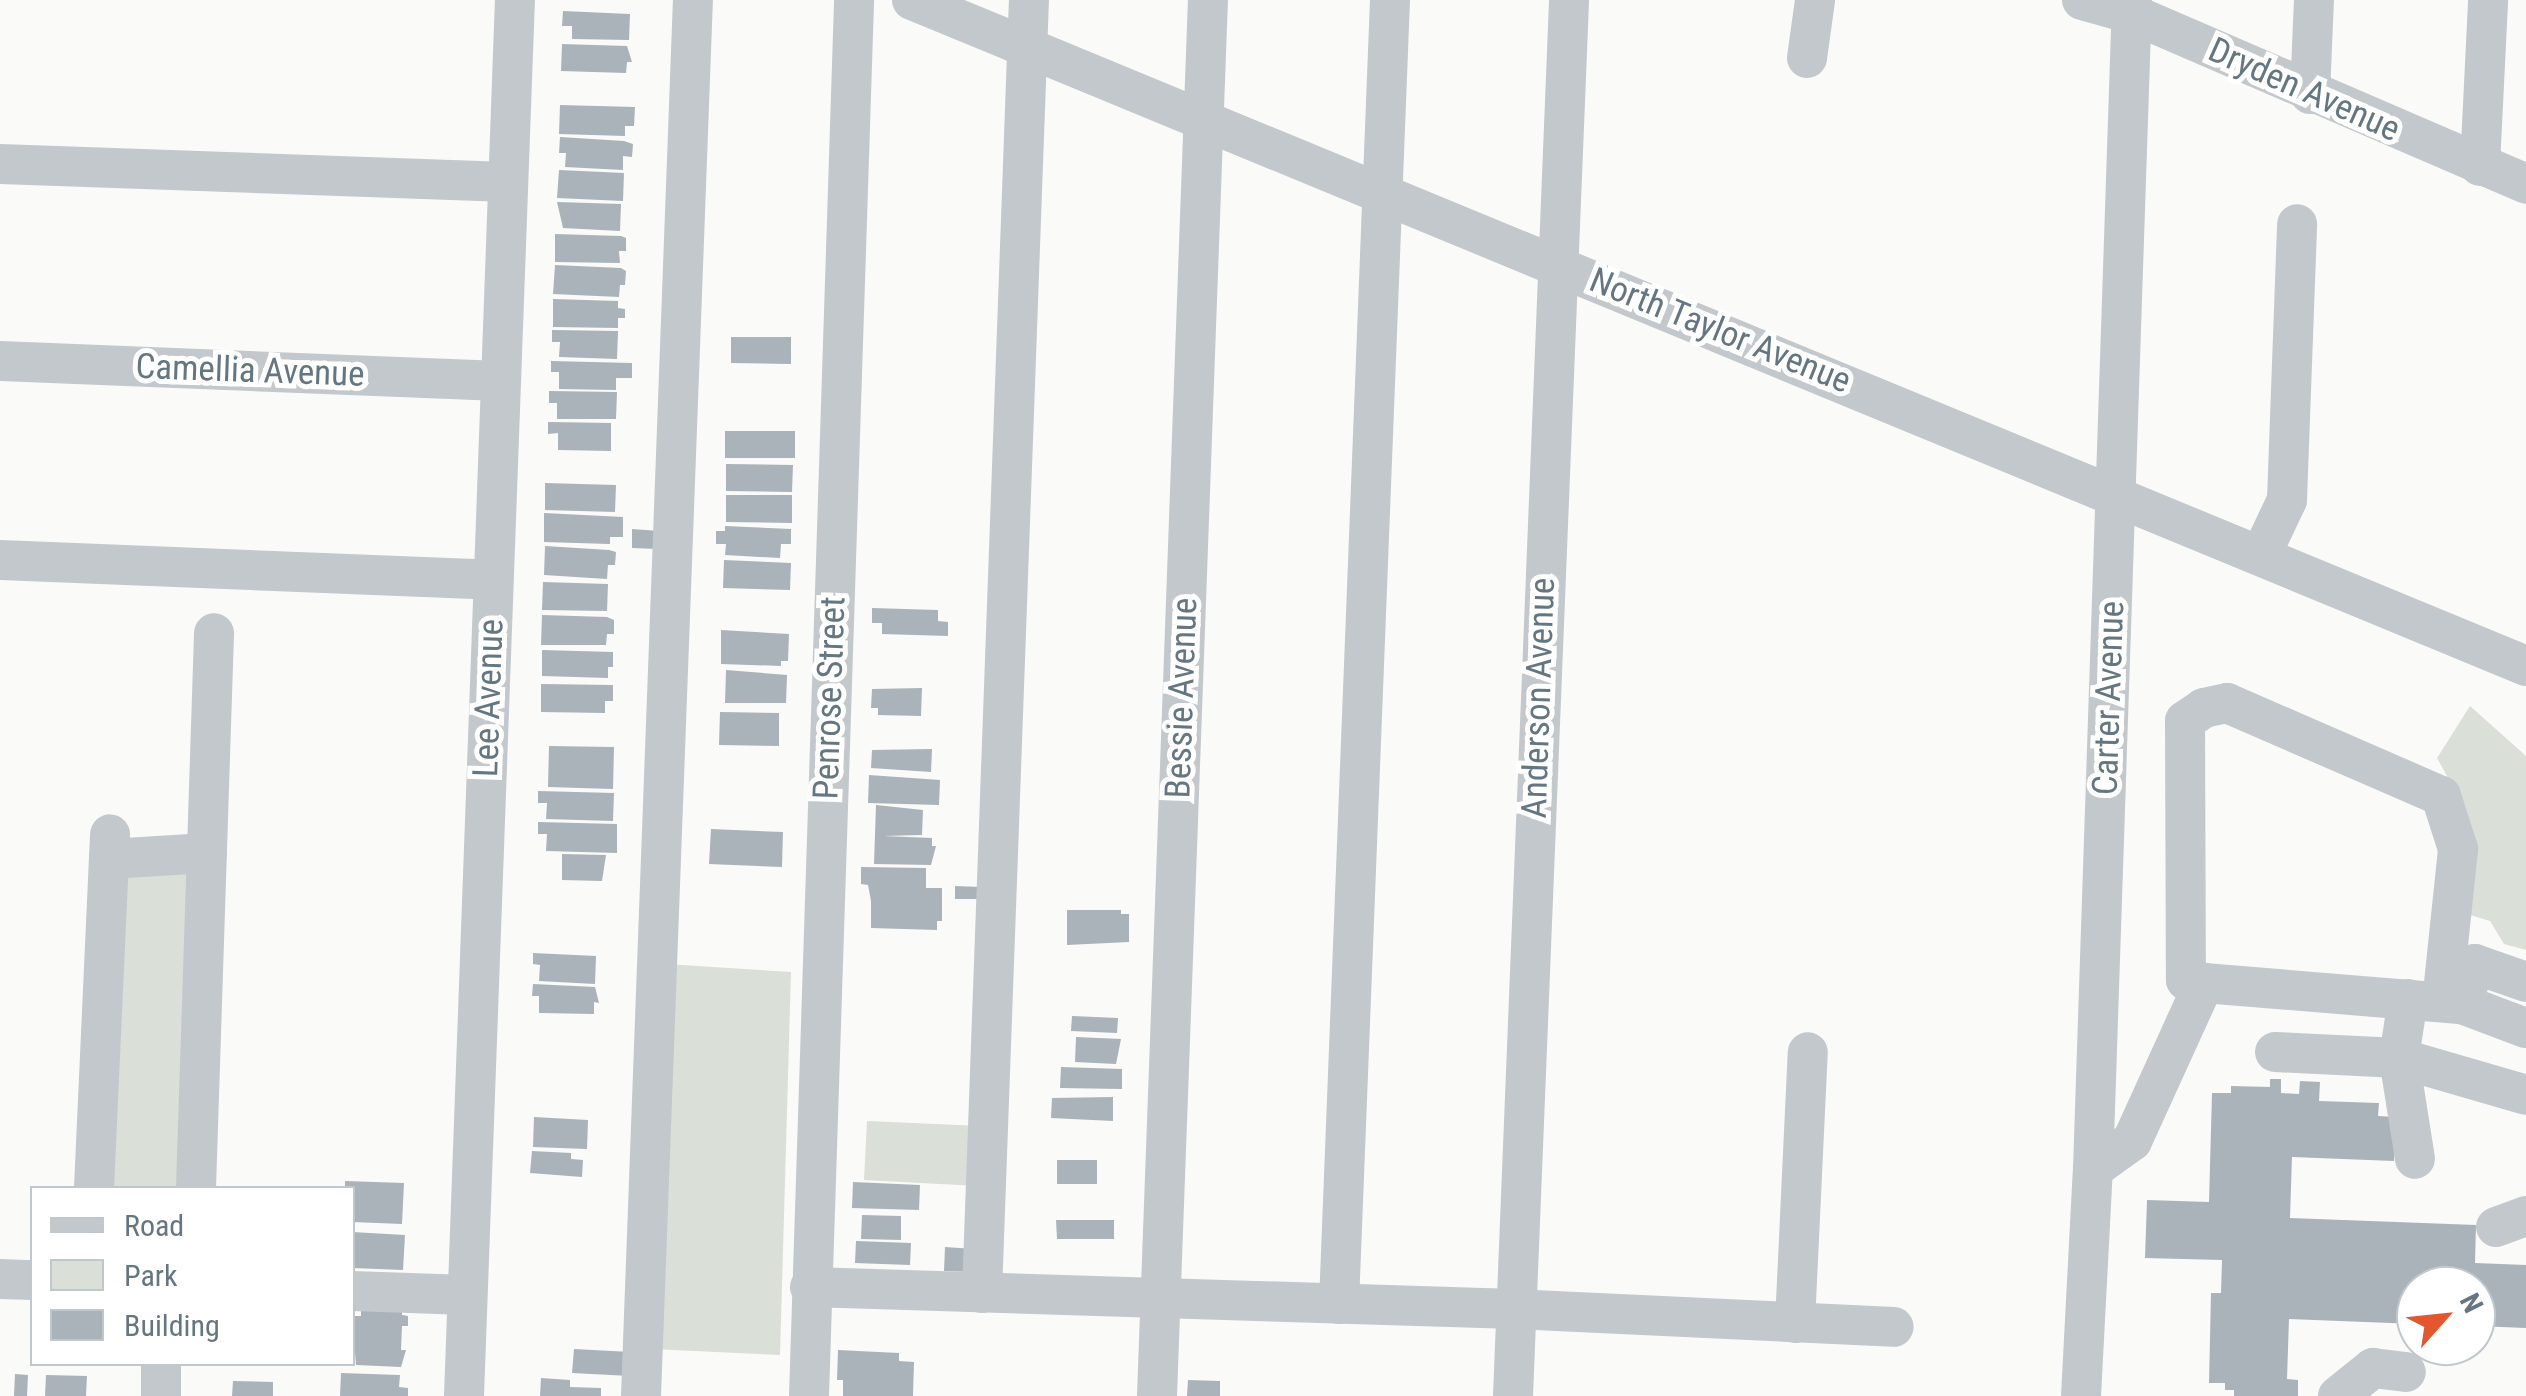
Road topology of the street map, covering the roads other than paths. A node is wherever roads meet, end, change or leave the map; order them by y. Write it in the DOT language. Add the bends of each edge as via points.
graph roads {
  1 [pos="515,0"];
  2 [pos="693,0"];
  3 [pos="854,0"];
  4 [pos="912,0"];
  5 [pos="1029,0"];
  6 [pos="1208,0"];
  7 [pos="1390,0"];
  8 [pos="1569,0"];
  9 [pos="1815,0"];
  10 [pos="2082,0"];
  11 [pos="2314,0"];
  12 [pos="2488,0"];
  13 [pos="2132,7"];
  14 [pos="1028,47"];
  15 [pos="1808,58"];
  16 [pos="2310,94"];
  17 [pos="1202,119"];
  18 [pos="0,164"];
  19 [pos="2480,166"];
  20 [pos="508,182"];
  21 [pos="2526,184"];
  22 [pos="1383,193"];
  23 [pos="2297,224"];
  24 [pos="1557,264"];
  25 [pos="0,362"];
  26 [pos="500,381"];
  27 [pos="2116,494"];
  28 [pos="2261,555"];
  29 [pos="0,560"];
  30 [pos="494,580"];
  31 [pos="214,633"];
  32 [pos="2526,666"];
  33 [pos="207,852"];
  34 [pos="2526,982"];
  35 [pos="2204,983"];
  36 [pos="2438,1002"];
  37 [pos="2526,1028"];
  38 [pos="1808,1052"];
  39 [pos="2275,1052"];
  40 [pos="2398,1058"];
  41 [pos="2526,1095"];
  42 [pos="2415,1159"];
  43 [pos="2094,1168"];
  44 [pos="94,1186"];
  45 [pos="196,1186"];
  46 [pos="810,1287"];
  47 [pos="355,1290"];
  48 [pos="982,1293"];
  49 [pos="467,1294"];
  50 [pos="1160,1299"];
  51 [pos="1339,1304"];
  52 [pos="1515,1308"];
  53 [pos="1795,1323"];
  54 [pos="1894,1328"];
  55 [pos="161,1366"];
  56 [pos="2406,1372"];
  57 [pos="161,1396"];
  58 [pos="464,1396"];
  59 [pos="641,1396"];
  60 [pos="808,1396"];
  61 [pos="1157,1396"];
  62 [pos="1512,1396"];
  63 [pos="2082,1396"];
  64 [pos="2338,1396"];
  1 -- 20 [label="street, Lee Avenue"];
  2 -- 59 [label="street"];
  3 -- 46 [label="street, Penrose Street"];
  4 -- 14 [label="street, North Taylor Avenue"];
  5 -- 14 [label="street"];
  6 -- 17 [label="street, Bessie Avenue"];
  7 -- 22 [label="street"];
  8 -- 24 [label="street, Anderson Avenue"];
  9 -- 15 [label="street"];
  10 -- 13 [label="street, Dryden Avenue"];
  11 -- 16 [label="street"];
  12 -- 19 [label="street"];
  13 -- 16 [label="street, Dryden Avenue"];
  13 -- 27 [label="street, Carter Avenue"];
  14 -- 17 [label="street, North Taylor Avenue"];
  14 -- 48 [label="street"];
  16 -- 19 [label="street, Dryden Avenue"];
  17 -- 22 [label="street, North Taylor Avenue"];
  17 -- 50 [label="street, Bessie Avenue"];
  18 -- 20 [label="street"];
  19 -- 21 [label="street, Dryden Avenue"];
  20 -- 26 [label="street, Lee Avenue"];
  22 -- 24 [label="street, North Taylor Avenue"];
  22 -- 51 [label="street"];
  23 -- 28 [label="street" via="2286,500"];
  24 -- 27 [label="street, North Taylor Avenue"];
  24 -- 52 [label="street, Anderson Avenue"];
  25 -- 26 [label="street, Camellia Avenue"];
  26 -- 30 [label="street, Lee Avenue"];
  27 -- 28 [label="street, North Taylor Avenue"];
  27 -- 43 [label="street, Carter Avenue"];
  28 -- 32 [label="street, North Taylor Avenue"];
  29 -- 30 [label="street"];
  30 -- 49 [label="street, Lee Avenue"];
  31 -- 33 [label="street"];
  33 -- 44 [label="street" via="110,846"];
  33 -- 45 [label="street"];
  34 -- 36 [label="street" via="2475,964"];
  35 -- 36 [label="street"];
  35 -- 36 [label="street" via="2186,980 2185,721 2227,703 2442,796 2458,850"];
  35 -- 43 [label="street" via="2132,1141"];
  36 -- 37 [label="street"];
  36 -- 40 [label="street"];
  38 -- 53 [label="street"];
  39 -- 40 [label="street"];
  40 -- 41 [label="street"];
  40 -- 42 [label="street"];
  43 -- 63 [label="street, Carter Avenue"];
  46 -- 48 [label="street"];
  46 -- 60 [label="street, Penrose Street"];
  47 -- 49 [label="street"];
  48 -- 50 [label="street"];
  49 -- 58 [label="street, Lee Avenue"];
  50 -- 51 [label="street"];
  50 -- 61 [label="street, Bessie Avenue"];
  51 -- 52 [label="street"];
  52 -- 53 [label="street"];
  52 -- 62 [label="street, Anderson Avenue"];
  53 -- 54 [label="street"];
  55 -- 57 [label="street"];
  56 -- 64 [label="street" via="2373,1368"];
}
